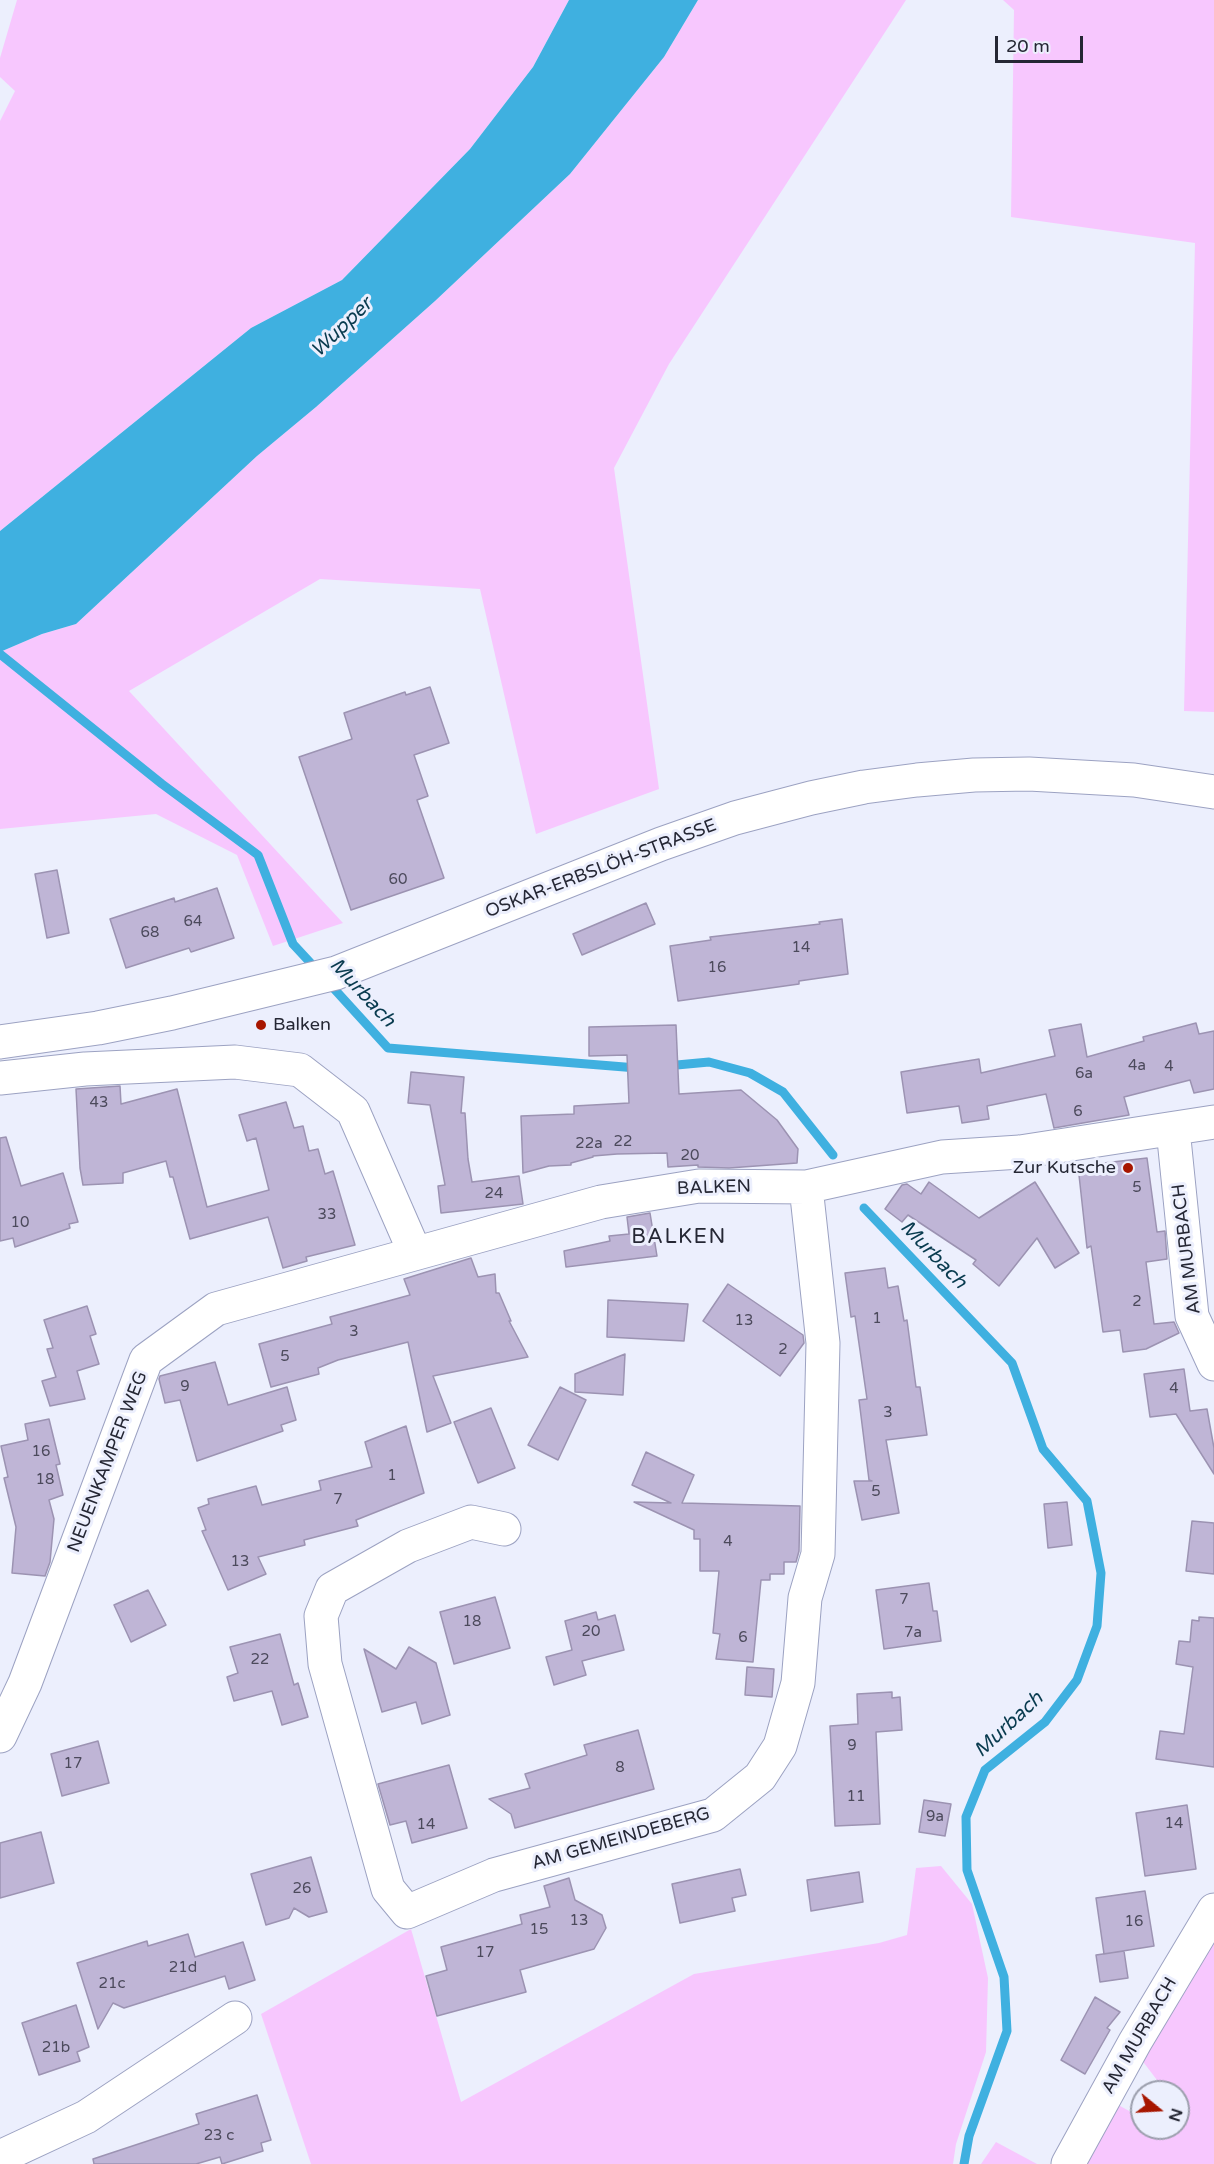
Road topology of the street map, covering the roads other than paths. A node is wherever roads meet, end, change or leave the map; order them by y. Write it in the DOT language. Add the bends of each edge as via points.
graph roads {
  1 [pos="1214,792"];
  2 [pos="0,1042"];
  3 [pos="0,1078"];
  4 [pos="1214,1122"];
  5 [pos="1173,1129"];
  6 [pos="806,1187"];
  7 [pos="415,1254"];
  8 [pos="1214,1365"];
  9 [pos="504,1529"];
  10 [pos="0,1736"];
  11 [pos="1214,1910"];
  12 [pos="235,2018"];
  13 [pos="0,2157"];
  14 [pos="1068,2164"];
  1 -- 2 [label="street, OSKAR-ERBSLÖH-STRASSE" via="1134,780 1029,774 864,787 735,818 661,844 336,973 130,1022"];
  3 -- 7 [label="street" via="84,1069 236,1062 300,1070 353,1111"];
  4 -- 5 [label="street, BALKEN"];
  5 -- 6 [label="street, BALKEN" via="1020,1152 942,1157"];
  5 -- 8 [label="street, AM MURBACH" via="1192,1316"];
  6 -- 7 [label="street, BALKEN" via="699,1186 651,1192 601,1202"];
  6 -- 9 [label="street, AM GEMEINDEBERG" via="823,1343 818,1554 806,1598 798,1683 780,1746 760,1777 713,1815 494,1875 407,1912 388,1889 325,1664 321,1616 332,1589 408,1546 471,1522"];
  7 -- 10 [label="street, NEUENKAMPER WEG" via="216,1309 146,1360 25,1683"];
  11 -- 14 [label="street, AM MURBACH"];
  12 -- 13 [label="street" via="86,2116"];
}
